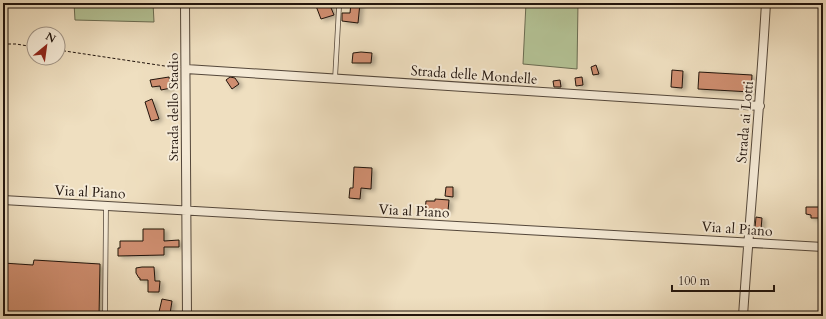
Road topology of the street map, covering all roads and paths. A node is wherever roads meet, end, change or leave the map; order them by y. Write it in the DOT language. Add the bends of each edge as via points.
graph roads {
  1 [pos="185,3"];
  2 [pos="766,3"];
  3 [pos="339,7"];
  4 [pos="3,44"];
  5 [pos="26,46"];
  6 [pos="66,51"];
  7 [pos="186,69"];
  8 [pos="335,79"];
  9 [pos="760,106"];
  10 [pos="3,200"];
  11 [pos="106,206"];
  12 [pos="186,211"];
  13 [pos="748,243"];
  14 [pos="823,247"];
  15 [pos="105,316"];
  16 [pos="187,316"];
  17 [pos="743,316"];
  1 -- 7 [label="street, Strada dello Stadio"];
  2 -- 9 [label="street, Strada ai Lotti"];
  3 -- 8 [label="lane"];
  4 -- 5 [label="path"];
  6 -- 7 [label="path"];
  7 -- 8 [label="street, Strada delle Mondelle"];
  7 -- 12 [label="street, Strada dello Stadio"];
  8 -- 9 [label="street, Strada delle Mondelle"];
  9 -- 13 [label="street, Strada ai Lotti"];
  10 -- 11 [label="street, Via al Piano"];
  11 -- 12 [label="street, Via al Piano"];
  11 -- 15 [label="lane"];
  12 -- 13 [label="street, Via al Piano"];
  12 -- 16 [label="street, Strada dello Stadio"];
  13 -- 14 [label="street, Via al Piano"];
  13 -- 17 [label="street, Strada ai Lotti"];
}
